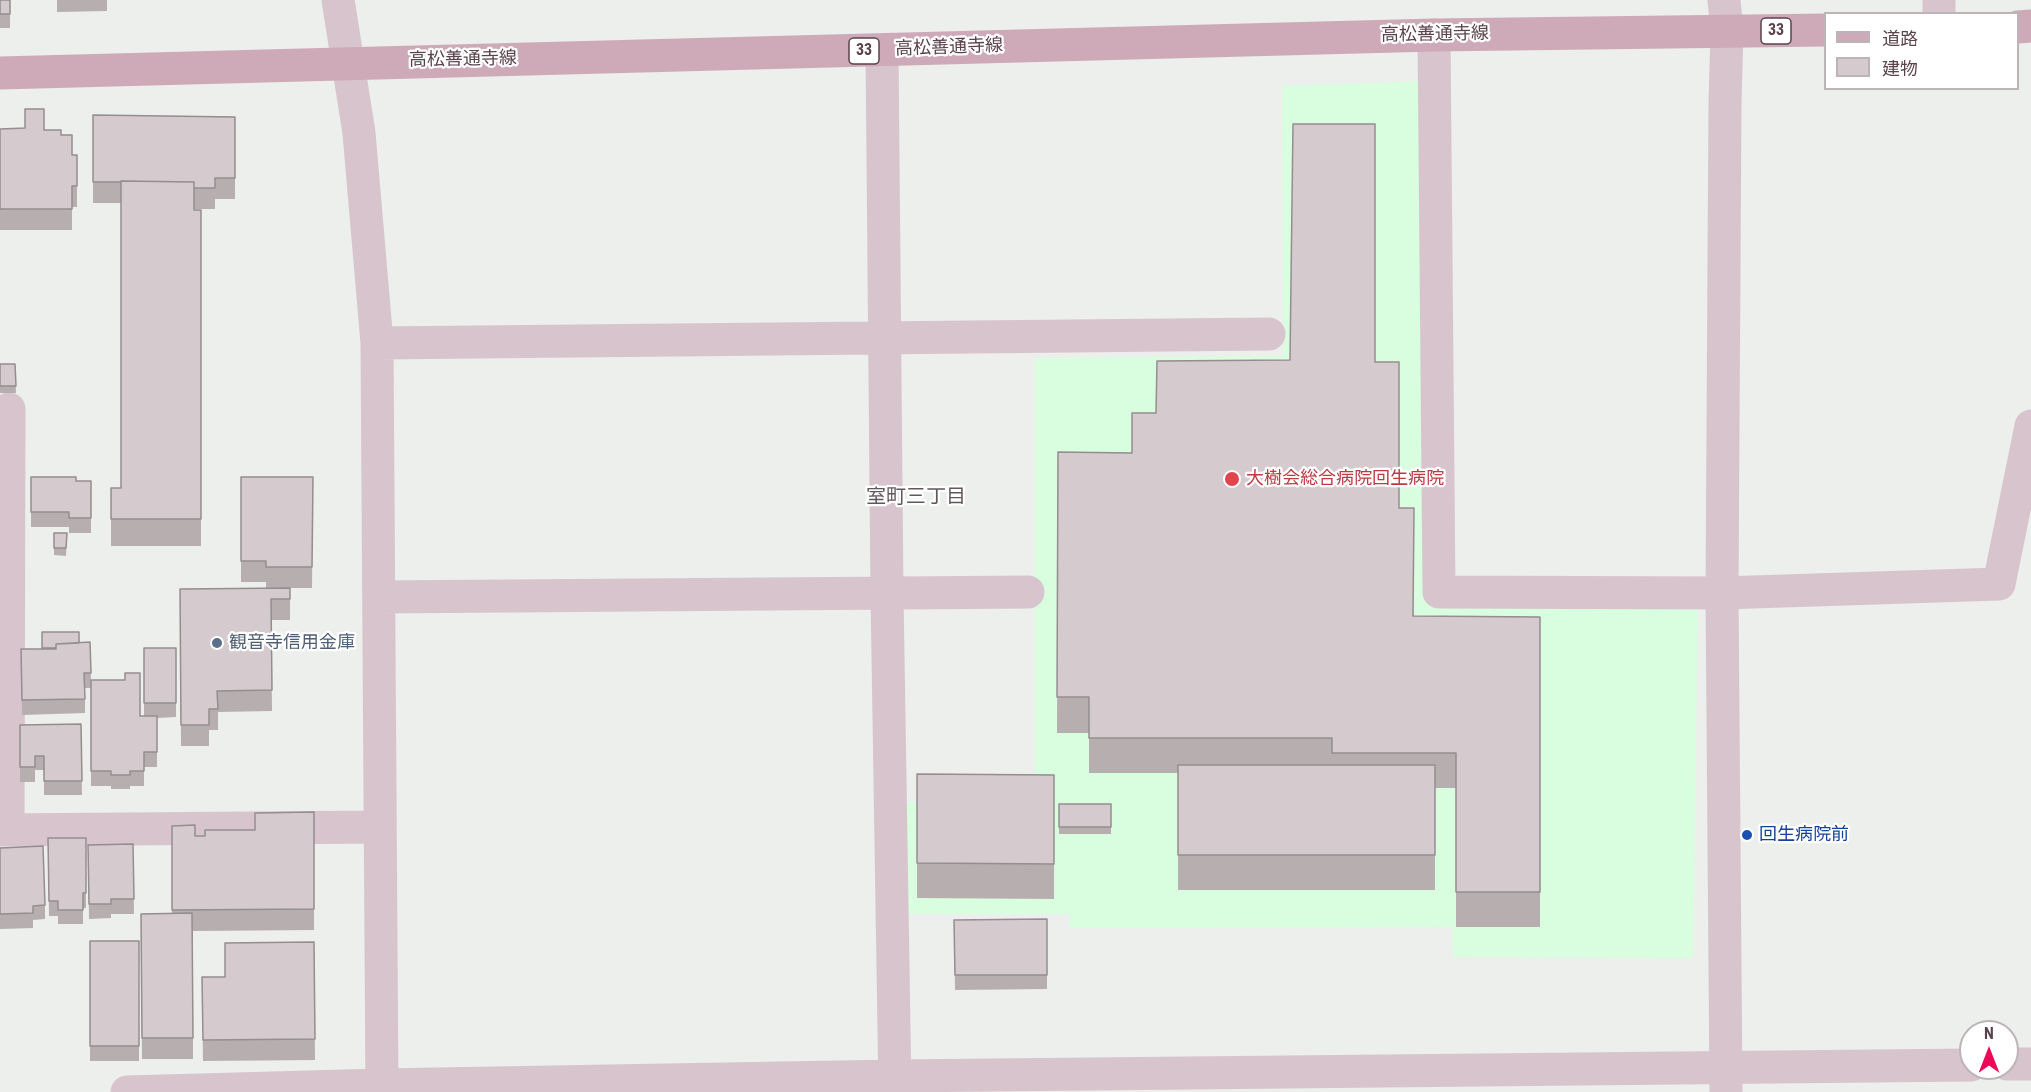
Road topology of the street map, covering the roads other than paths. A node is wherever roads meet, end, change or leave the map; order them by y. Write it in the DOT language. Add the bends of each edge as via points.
graph roads {
  1 [pos="338,0"];
  2 [pos="1724,0"];
  3 [pos="1824,30"];
  4 [pos="1727,32"];
  5 [pos="1434,35"];
  6 [pos="882,50"];
  7 [pos="348,63"];
  8 [pos="0,73"];
  9 [pos="1269,334"];
  10 [pos="885,338"];
  11 [pos="377,343"];
  12 [pos="9,409"];
  13 [pos="2031,426"];
  14 [pos="1028,592"];
  15 [pos="1722,593"];
  16 [pos="887,594"];
  17 [pos="379,597"];
  18 [pos="379,827"];
  19 [pos="4,830"];
  20 [pos="1959,1066"];
  21 [pos="1726,1080"];
  22 [pos="1424,1081"];
  23 [pos="895,1084"];
  24 [pos="381,1089"];
  25 [pos="127,1092"];
  1 -- 7 [label="street"];
  2 -- 4 [label="street"];
  3 -- 4 [label="main road, 高松善通寺線 / 33"];
  4 -- 5 [label="main road, 高松善通寺線 / 33"];
  4 -- 15 [label="street"];
  5 -- 6 [label="main road, 高松善通寺線 / 33"];
  5 -- 15 [label="street" via="1439,592"];
  6 -- 7 [label="main road, 高松善通寺線 / 33"];
  6 -- 10 [label="street"];
  7 -- 8 [label="main road, 高松善通寺線 / 33"];
  7 -- 11 [label="street" via="359,133"];
  9 -- 10 [label="street"];
  10 -- 11 [label="street"];
  10 -- 16 [label="street"];
  11 -- 17 [label="street"];
  12 -- 19 [label="street"];
  13 -- 15 [label="street" via="1999,584"];
  14 -- 16 [label="street"];
  15 -- 21 [label="street"];
  16 -- 17 [label="street"];
  16 -- 23 [label="street"];
  17 -- 18 [label="street"];
  18 -- 19 [label="street"];
  18 -- 24 [label="street"];
  20 -- 21 [label="street"];
  21 -- 22 [label="street"];
  22 -- 23 [label="street"];
  23 -- 24 [label="street"];
  24 -- 25 [label="street"];
}
